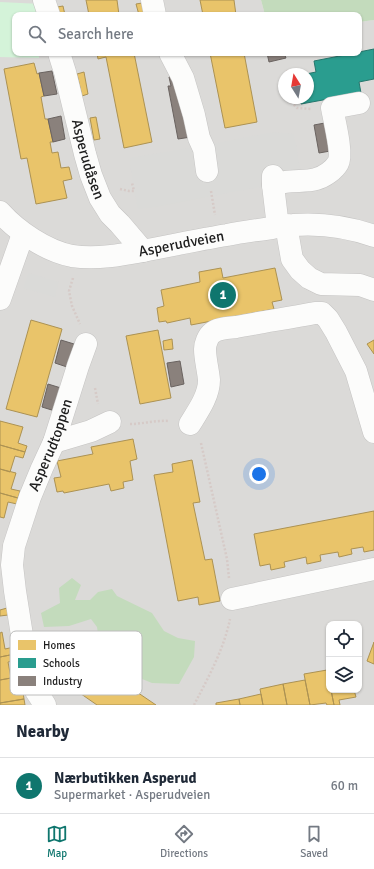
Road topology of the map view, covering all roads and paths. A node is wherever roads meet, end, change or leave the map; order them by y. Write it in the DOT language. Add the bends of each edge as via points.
graph roads {
  1 [pos="44,0"];
  2 [pos="152,0"];
  3 [pos="48,12"];
  4 [pos="154,12"];
  5 [pos="60,56"];
  6 [pos="172,56"];
  7 [pos="359,103"];
  8 [pos="207,170"];
  9 [pos="0,212"];
  10 [pos="216,221"];
  11 [pos="282,226"];
  12 [pos="23,234"];
  13 [pos="374,236"];
  14 [pos="143,251"];
  15 [pos="79,256"];
  16 [pos="321,284"];
  17 [pos="374,290"];
  18 [pos="0,299"];
  19 [pos="322,313"];
  20 [pos="86,344"];
  21 [pos="94,381"];
  22 [pos="110,422"];
  23 [pos="190,424"];
  24 [pos="374,432"];
  25 [pos="54,442"];
  26 [pos="374,569"];
  27 [pos="232,599"];
  28 [pos="21,631"];
  29 [pos="39,695"];
  30 [pos="45,705"];
  31 [pos="194,705"];
  1 -- 3 [label="street"];
  2 -- 4 [label="street"];
  5 -- 14 [label="street, Asperudåsen" via="84,154 100,198 110,214"];
  6 -- 8 [label="street" via="183,78 204,149"];
  7 -- 11 [label="street" via="332,108 340,154 339,162 331,172 314,180 273,180"];
  8 -- 10 [label="path"];
  9 -- 12 [label="street, Asperudveien"];
  11 -- 13 [label="street, Asperudveien" via="331,226"];
  11 -- 14 [label="street, Asperudveien"];
  11 -- 16 [label="street" via="292,259 309,278"];
  12 -- 15 [label="street, Asperudveien" via="48,248"];
  12 -- 18 [label="street"];
  14 -- 15 [label="street, Asperudveien" via="89,258"];
  15 -- 20 [label="path" via="69,291"];
  16 -- 17 [label="street" via="360,285"];
  16 -- 19 [label="street"];
  19 -- 23 [label="street" via="249,324 212,333 205,347 208,388"];
  19 -- 24 [label="street" via="336,332 356,371"];
  20 -- 25 [label="street, Asperudtoppen"];
  21 -- 22 [label="path, Asperudtoppen" via="101,416"];
  22 -- 23 [label="path" via="139,424 163,420"];
  22 -- 25 [label="street" via="91,431"];
  23 -- 27 [label="path" via="200,439 227,559"];
  25 -- 28 [label="street, Asperudtoppen" via="14,546 12,565"];
  26 -- 27 [label="street"];
  27 -- 31 [label="path" via="228,632"];
  29 -- 30 [label="street, Asperudtoppen"];
}
